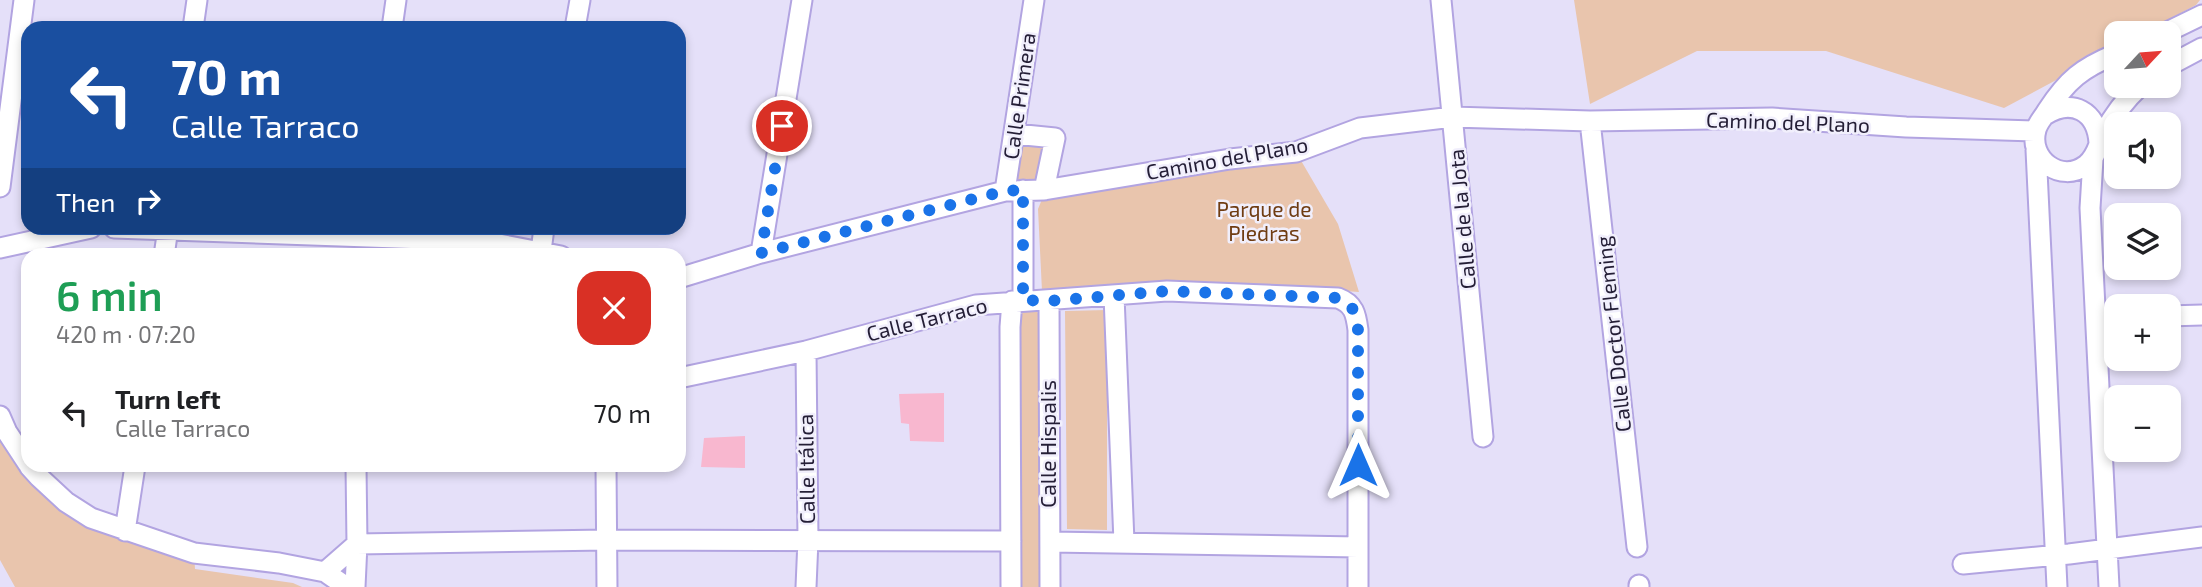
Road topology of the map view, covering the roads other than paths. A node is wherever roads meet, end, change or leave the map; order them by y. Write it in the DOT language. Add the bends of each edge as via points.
graph roads {
  1 [pos="24,0"];
  2 [pos="197,0"];
  3 [pos="396,0"];
  4 [pos="580,0"];
  5 [pos="802,0"];
  6 [pos="1034,0"];
  7 [pos="1441,0"];
  8 [pos="2202,15"];
  9 [pos="21,21"];
  10 [pos="194,21"];
  11 [pos="393,21"];
  12 [pos="576,21"];
  13 [pos="21,23"];
  14 [pos="2181,25"];
  15 [pos="2202,48"];
  16 [pos="2181,58"];
  17 [pos="2104,59"];
  18 [pos="2130,98"];
  19 [pos="1453,117"];
  20 [pos="1590,121"];
  21 [pos="2039,132"];
  22 [pos="1015,134"];
  23 [pos="2096,151"];
  24 [pos="0,187"];
  25 [pos="1044,190"];
  26 [pos="1014,191"];
  27 [pos="59,235"];
  28 [pos="401,235"];
  29 [pos="0,248"];
  30 [pos="524,248"];
  31 [pos="761,253"];
  32 [pos="686,276"];
  33 [pos="1114,296"];
  34 [pos="1018,301"];
  35 [pos="1049,301"];
  36 [pos="2202,315"];
  37 [pos="2181,316"];
  38 [pos="2096,321"];
  39 [pos="2104,321"];
  40 [pos="806,351"];
  41 [pos="686,377"];
  42 [pos="0,416"];
  43 [pos="1483,437"];
  44 [pos="21,453"];
  45 [pos="35,472"];
  46 [pos="134,472"];
  47 [pos="356,472"];
  48 [pos="606,472"];
  49 [pos="125,531"];
  50 [pos="2202,537"];
  51 [pos="606,540"];
  52 [pos="808,540"];
  53 [pos="1011,541"];
  54 [pos="1050,542"];
  55 [pos="1124,542"];
  56 [pos="357,544"];
  57 [pos="1358,547"];
  58 [pos="1637,547"];
  59 [pos="2107,550"];
  60 [pos="2055,556"];
  61 [pos="1963,564"];
  62 [pos="325,572"];
  63 [pos="347,587"];
  64 [pos="355,587"];
  65 [pos="607,587"];
  66 [pos="806,587"];
  67 [pos="1011,587"];
  68 [pos="1050,587"];
  69 [pos="1357,587"];
  70 [pos="2057,587"];
  71 [pos="2109,587"];
  1 -- 9 [label="street"];
  2 -- 10 [label="street"];
  3 -- 11 [label="street"];
  4 -- 12 [label="street"];
  5 -- 31 [label="street"];
  6 -- 22 [label="street, Calle Primera"];
  7 -- 19 [label="street, Calle de la Jota"];
  8 -- 14 [label="street"];
  13 -- 24 [label="street"];
  15 -- 16 [label="street"];
  17 -- 21 [label="street" via="2075,75 2059,93"];
  18 -- 23 [label="street"];
  19 -- 20 [label="street, Camino del Plano"];
  19 -- 25 [label="street, Camino del Plano" via="1360,128 1296,152"];
  19 -- 43 [label="street, Calle de la Jota"];
  20 -- 21 [label="street, Camino del Plano" via="1772,118"];
  20 -- 58 [label="street, Calle Doctor Fleming"];
  21 -- 23 [label="street" via="2048,166 2057,170 2076,171"];
  21 -- 23 [label="street" via="2054,109 2076,108 2094,121"];
  21 -- 60 [label="street" via="2035,177"];
  22 -- 25 [label="street" via="1055,138"];
  22 -- 26 [label="street, Calle Primera"];
  23 -- 38 [label="street" via="2090,208"];
  25 -- 26 [label="street, Camino del Plano"];
  26 -- 31 [label="street, Camino del Plano"];
  26 -- 34 [label="street, Calle Hispalis"];
  27 -- 29 [label="street"];
  28 -- 30 [label="street"];
  31 -- 32 [label="street, Camino del Plano"];
  33 -- 35 [label="street, Calle Tarraco"];
  33 -- 55 [label="street"];
  33 -- 57 [label="street, Calle Tarraco" via="1167,291 1338,298 1354,309 1358,330"];
  34 -- 35 [label="street, Calle Tarraco"];
  34 -- 40 [label="street, Calle Tarraco" via="976,305"];
  34 -- 53 [label="street, Calle Hispalis" via="1010,327"];
  35 -- 54 [label="street, Calle Hispalis"];
  36 -- 37 [label="street"];
  38 -- 39 [label="street"];
  38 -- 59 [label="street"];
  40 -- 41 [label="street, Calle Tarraco"];
  40 -- 52 [label="street, Calle Itálica"];
  42 -- 44 [label="street"];
  45 -- 49 [label="street" via="66,502"];
  46 -- 49 [label="street"];
  47 -- 56 [label="street"];
  48 -- 51 [label="street"];
  49 -- 62 [label="street" via="194,553"];
  50 -- 59 [label="street"];
  51 -- 52 [label="street"];
  51 -- 56 [label="street"];
  51 -- 65 [label="street"];
  52 -- 53 [label="street"];
  52 -- 66 [label="street, Calle Itálica"];
  53 -- 67 [label="street, Calle Hispalis"];
  54 -- 55 [label="street"];
  54 -- 68 [label="street, Calle Hispalis"];
  55 -- 57 [label="street"];
  56 -- 62 [label="street"];
  56 -- 64 [label="street"];
  57 -- 69 [label="street"];
  59 -- 60 [label="street"];
  59 -- 71 [label="street"];
  60 -- 61 [label="street"];
  60 -- 70 [label="street"];
  62 -- 63 [label="street"];
}
